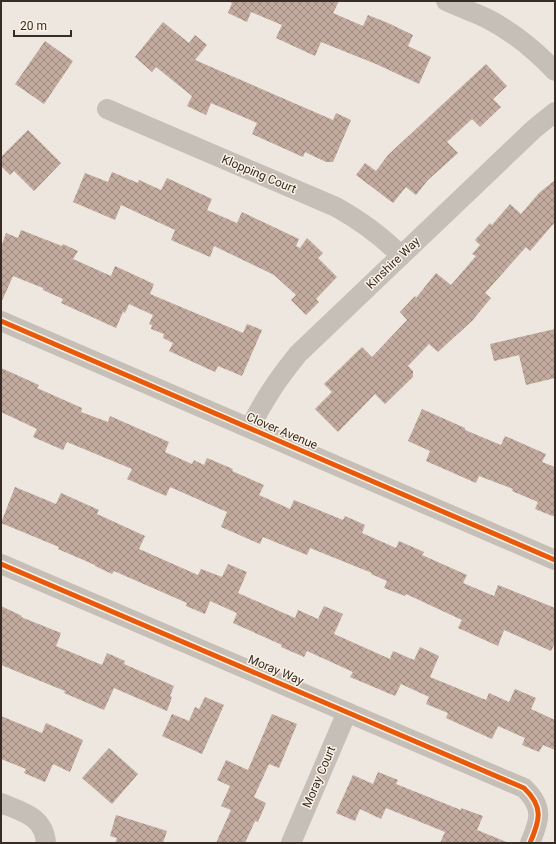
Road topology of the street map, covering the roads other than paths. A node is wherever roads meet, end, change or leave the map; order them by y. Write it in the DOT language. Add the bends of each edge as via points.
graph roads {
  1 [pos="446,1"];
  2 [pos="555,71"];
  3 [pos="107,109"];
  4 [pos="555,112"];
  5 [pos="401,256"];
  6 [pos="1,321"];
  7 [pos="250,428"];
  8 [pos="555,560"];
  9 [pos="1,564"];
  10 [pos="347,712"];
  11 [pos="1,803"];
  12 [pos="46,839"];
  13 [pos="291,843"];
  14 [pos="530,843"];
  1 -- 2 [label="street" via="504,28 531,48"];
  3 -- 5 [label="street, Klopping Court" via="336,207 359,219"];
  4 -- 5 [label="street, Kinshire Way"];
  5 -- 7 [label="street, Kinshire Way" via="298,354 273,386"];
  6 -- 7 [label="street, Clover Avenue"];
  7 -- 8 [label="street, Clover Avenue"];
  9 -- 10 [label="street, Moray Way"];
  10 -- 13 [label="street, Moray Court"];
  10 -- 14 [label="street, Moray Way" via="524,788 537,803 539,815 538,825"];
  11 -- 12 [label="street" via="30,815 40,824"];
}
